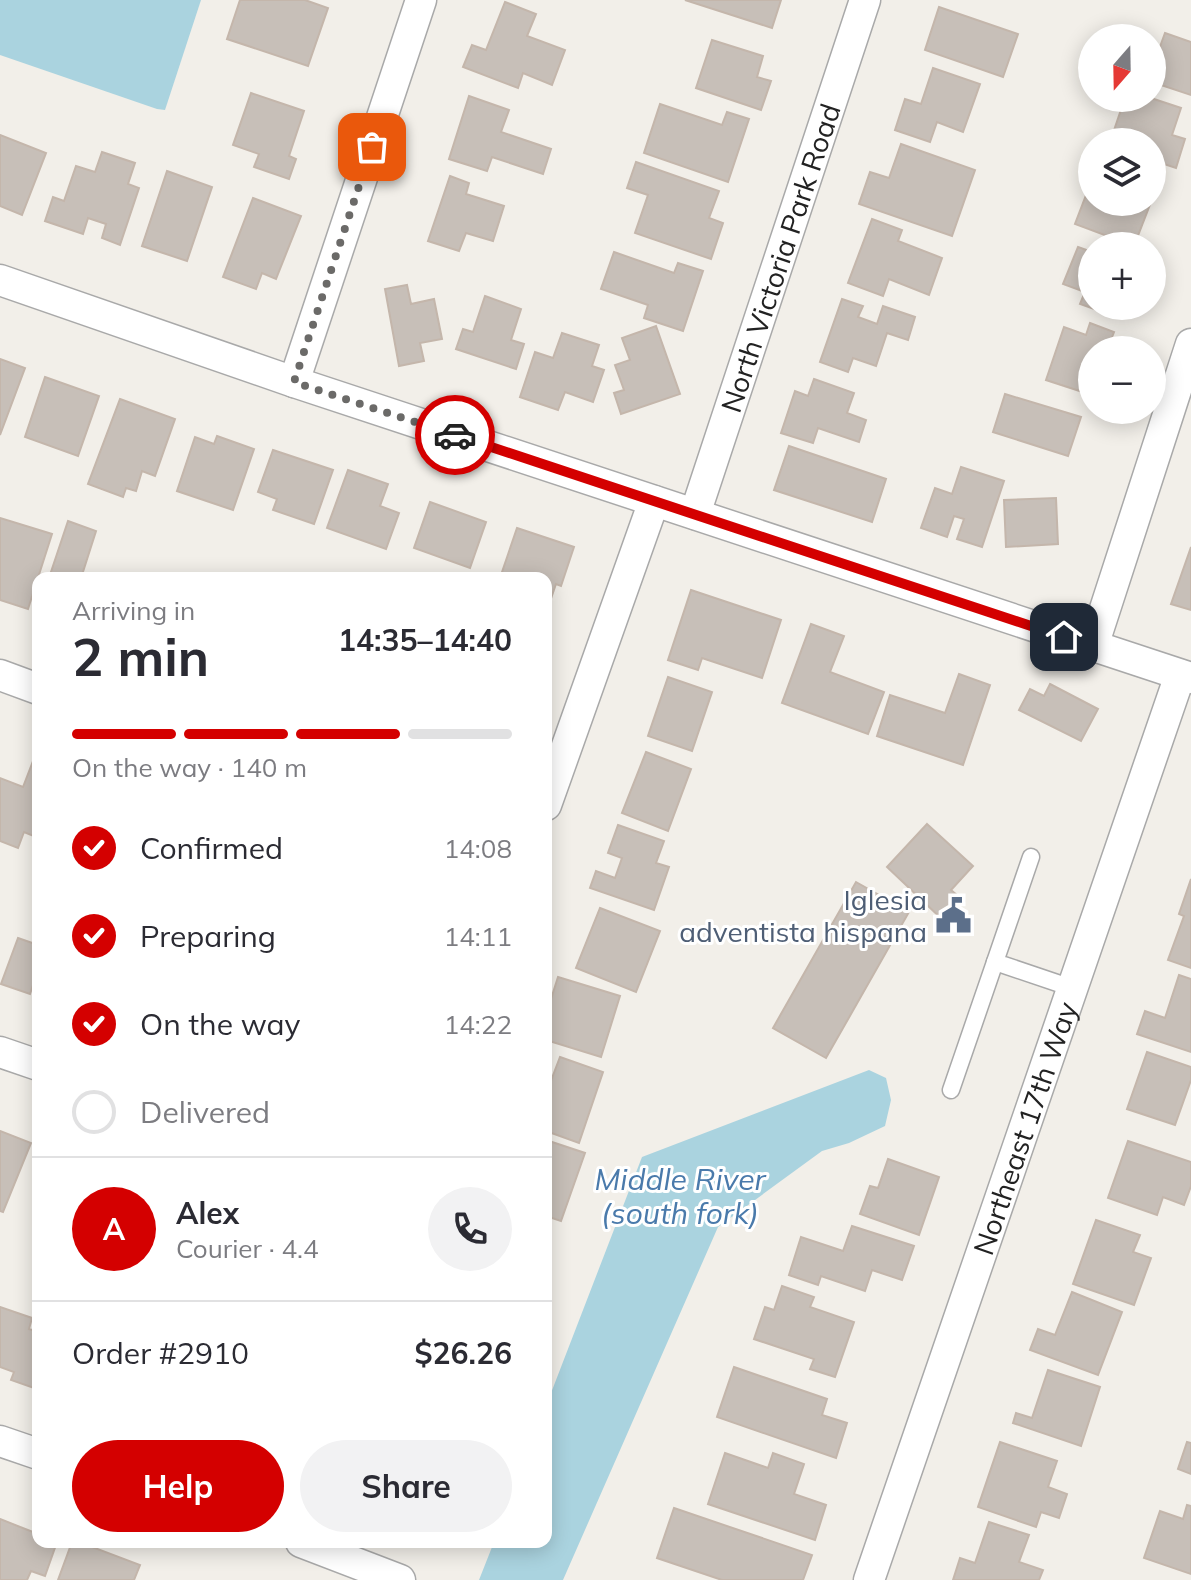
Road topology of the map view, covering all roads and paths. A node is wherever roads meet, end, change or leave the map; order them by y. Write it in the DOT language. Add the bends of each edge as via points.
graph roads {
  1 [pos="421,0"];
  2 [pos="865,0"];
  3 [pos="0,280"];
  4 [pos="1191,344"];
  5 [pos="294,382"];
  6 [pos="654,501"];
  7 [pos="695,514"];
  8 [pos="1093,646"];
  9 [pos="0,675"];
  10 [pos="1185,676"];
  11 [pos="32,687"];
  12 [pos="552,788"];
  13 [pos="1031,857"];
  14 [pos="995,962"];
  15 [pos="1072,988"];
  16 [pos="0,1052"];
  17 [pos="32,1063"];
  18 [pos="951,1090"];
  19 [pos="0,1441"];
  20 [pos="32,1452"];
  21 [pos="317,1548"];
  22 [pos="400,1580"];
  23 [pos="869,1580"];
  1 -- 5 [label="street"];
  2 -- 7 [label="street, North Victoria Park Road"];
  3 -- 5 [label="street"];
  4 -- 8 [label="street"];
  5 -- 6 [label="street"];
  6 -- 7 [label="street"];
  6 -- 12 [label="street"];
  7 -- 8 [label="street"];
  8 -- 10 [label="street"];
  9 -- 11 [label="street"];
  10 -- 15 [label="street, Northeast 17th Way"];
  13 -- 14 [label="lane"];
  14 -- 15 [label="lane"];
  14 -- 18 [label="lane"];
  15 -- 23 [label="street, Northeast 17th Way"];
  16 -- 17 [label="street"];
  19 -- 20 [label="street"];
  21 -- 22 [label="street"];
}
